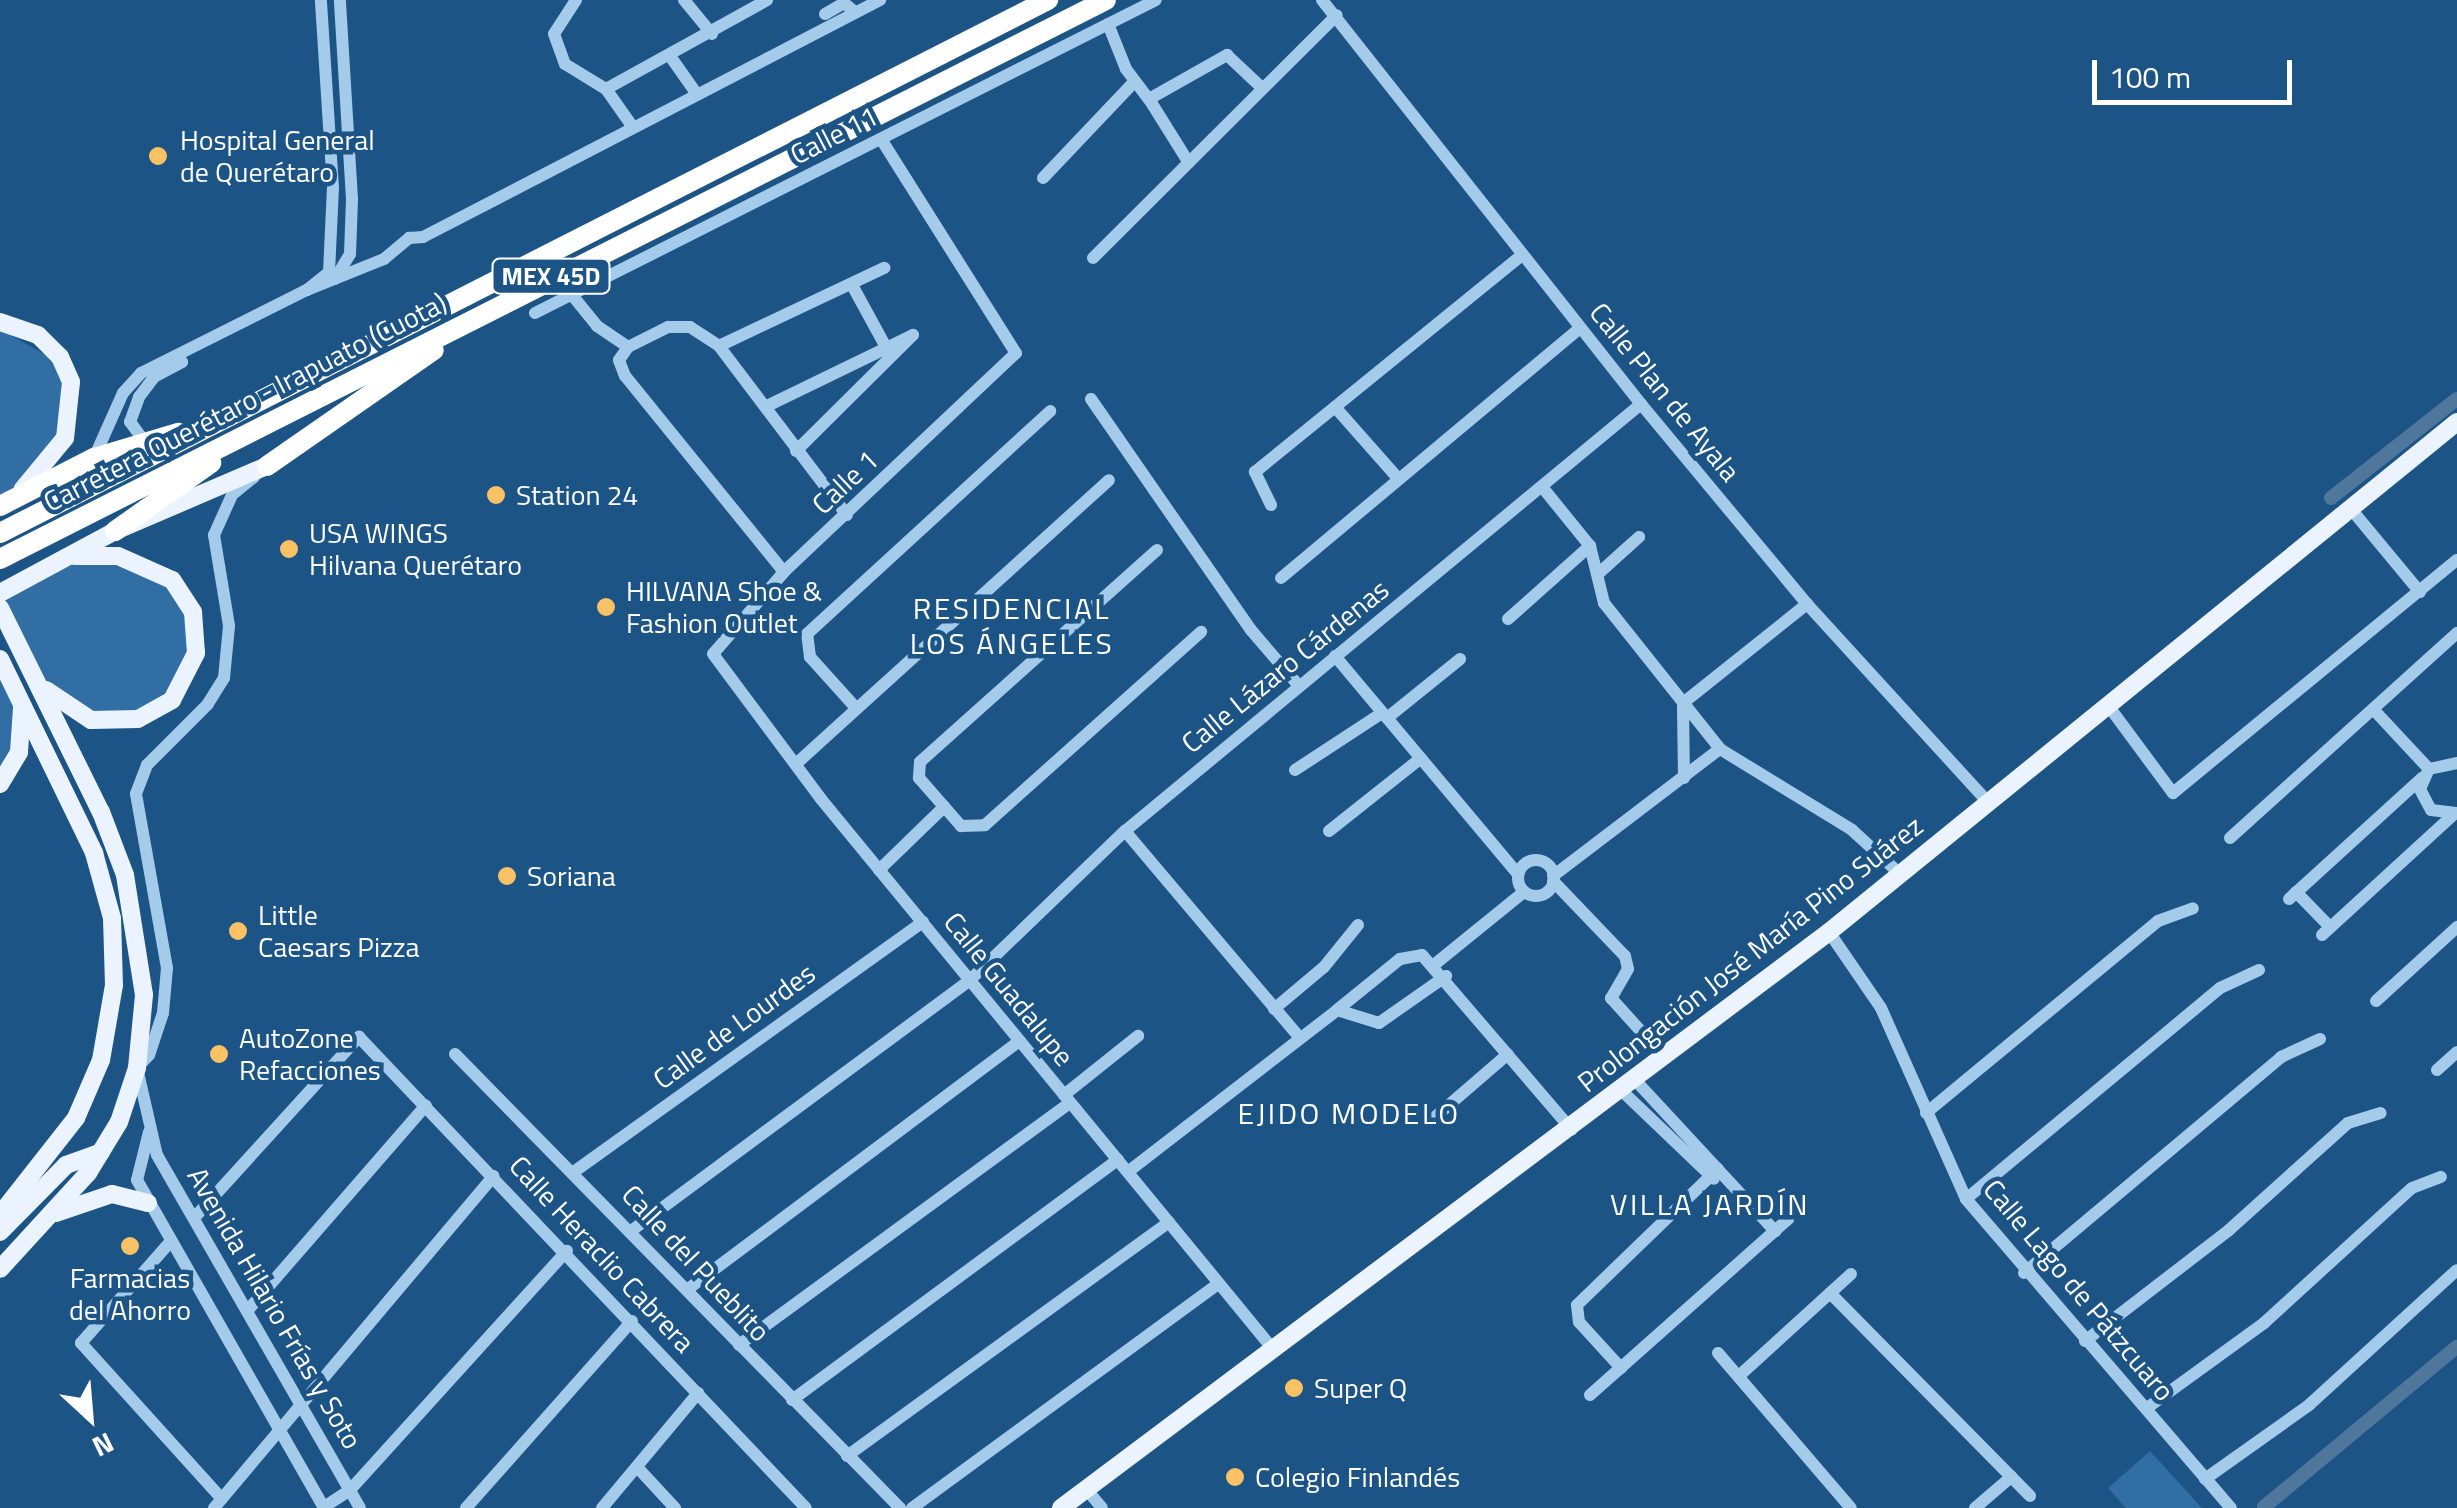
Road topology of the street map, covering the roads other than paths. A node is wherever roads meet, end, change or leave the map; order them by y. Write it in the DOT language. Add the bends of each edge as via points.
graph roads {
  1 [pos="321,0"];
  2 [pos="340,0"];
  3 [pos="576,0"];
  4 [pos="684,0"];
  5 [pos="767,0"];
  6 [pos="816,0"];
  7 [pos="880,0"];
  8 [pos="1048,0"];
  9 [pos="1106,0"];
  10 [pos="1156,0"];
  11 [pos="1322,0"];
  12 [pos="847,5"];
  13 [pos="1337,15"];
  14 [pos="824,20"];
  15 [pos="1108,24"];
  16 [pos="712,34"];
  17 [pos="670,56"];
  18 [pos="1134,82"];
  19 [pos="1262,88"];
  20 [pos="606,90"];
  21 [pos="696,93"];
  22 [pos="1153,98"];
  23 [pos="632,126"];
  24 [pos="881,139"];
  25 [pos="1189,163"];
  26 [pos="1044,178"];
  27 [pos="1522,255"];
  28 [pos="1093,258"];
  29 [pos="884,268"];
  30 [pos="553,275"];
  31 [pos="852,286"];
  32 [pos="324,288"];
  33 [pos="307,290"];
  34 [pos="572,295"];
  35 [pos="535,314"];
  36 [pos="0,322"];
  37 [pos="1580,328"];
  38 [pos="719,346"];
  39 [pos="886,346"];
  40 [pos="628,347"];
  41 [pos="1092,399"];
  42 [pos="1641,404"];
  43 [pos="767,406"];
  44 [pos="1336,407"];
  45 [pos="1050,411"];
  46 [pos="269,422"];
  47 [pos="2457,422"];
  48 [pos="212,424"];
  49 [pos="144,441"];
  50 [pos="796,451"];
  51 [pos="94,458"];
  52 [pos="267,466"];
  53 [pos="1398,478"];
  54 [pos="1110,480"];
  55 [pos="1542,488"];
  56 [pos="5,503"];
  57 [pos="1272,506"];
  58 [pos="2351,510"];
  59 [pos="847,515"];
  60 [pos="115,531"];
  61 [pos="0,533"];
  62 [pos="1640,537"];
  63 [pos="1590,546"];
  64 [pos="1158,550"];
  65 [pos="74,556"];
  66 [pos="0,559"];
  67 [pos="2457,560"];
  68 [pos="784,572"];
  69 [pos="1598,572"];
  70 [pos="1281,578"];
  71 [pos="2420,592"];
  72 [pos="0,593"];
  73 [pos="1807,604"];
  74 [pos="0,608"];
  75 [pos="1508,618"];
  76 [pos="1201,632"];
  77 [pos="2457,632"];
  78 [pos="713,654"];
  79 [pos="1335,656"];
  80 [pos="1460,658"];
  81 [pos="0,659"];
  82 [pos="37,680"];
  83 [pos="1299,686"];
  84 [pos="21,698"];
  85 [pos="1683,703"];
  86 [pos="856,708"];
  87 [pos="2110,708"];
  88 [pos="2373,709"];
  89 [pos="1384,715"];
  90 [pos="2457,747"];
  91 [pos="1720,749"];
  92 [pos="1420,758"];
  93 [pos="796,763"];
  94 [pos="2457,764"];
  95 [pos="1295,770"];
  96 [pos="2430,770"];
  97 [pos="1684,778"];
  98 [pos="0,784"];
  99 [pos="1987,802"];
  100 [pos="944,806"];
  101 [pos="2456,813"];
  102 [pos="1125,831"];
  103 [pos="1329,831"];
  104 [pos="2230,838"];
  105 [pos="879,870"];
  106 [pos="1898,872"];
  107 [pos="1518,874"];
  108 [pos="1554,878"];
  109 [pos="1524,892"];
  110 [pos="2193,908"];
  111 [pos="923,922"];
  112 [pos="1358,926"];
  113 [pos="2457,927"];
  114 [pos="1828,932"];
  115 [pos="1434,964"];
  116 [pos="2259,970"];
  117 [pos="1446,976"];
  118 [pos="971,979"];
  119 [pos="2376,1001"];
  120 [pos="1274,1010"];
  121 [pos="1336,1010"];
  122 [pos="1138,1036"];
  123 [pos="1298,1036"];
  124 [pos="2320,1039"];
  125 [pos="1020,1040"];
  126 [pos="2457,1052"];
  127 [pos="456,1054"];
  128 [pos="1508,1054"];
  129 [pos="1664,1058"];
  130 [pos="137,1068"];
  131 [pos="2438,1070"];
  132 [pos="1629,1086"];
  133 [pos="1067,1099"];
  134 [pos="426,1105"];
  135 [pos="1926,1112"];
  136 [pos="2380,1113"];
  137 [pos="1435,1117"];
  138 [pos="1572,1130"];
  139 [pos="149,1132"];
  140 [pos="101,1152"];
  141 [pos="1118,1160"];
  142 [pos="575,1171"];
  143 [pos="1129,1171"];
  144 [pos="1714,1173"];
  145 [pos="494,1176"];
  146 [pos="2441,1177"];
  147 [pos="1966,1198"];
  148 [pos="148,1203"];
  149 [pos="55,1213"];
  150 [pos="0,1215"];
  151 [pos="195,1216"];
  152 [pos="1788,1219"];
  153 [pos="1169,1222"];
  154 [pos="631,1231"];
  155 [pos="1776,1231"];
  156 [pos="0,1232"];
  157 [pos="171,1241"];
  158 [pos="567,1251"];
  159 [pos="0,1269"];
  160 [pos="2457,1270"];
  161 [pos="2024,1273"];
  162 [pos="1852,1274"];
  163 [pos="1218,1284"];
  164 [pos="688,1289"];
  165 [pos="1830,1293"];
  166 [pos="248,1310"];
  167 [pos="632,1321"];
  168 [pos="2085,1341"];
  169 [pos="739,1345"];
  170 [pos="1273,1349"];
  171 [pos="1718,1353"];
  172 [pos="1621,1368"];
  173 [pos="1740,1375"];
  174 [pos="698,1393"];
  175 [pos="1590,1394"];
  176 [pos="792,1400"];
  177 [pos="300,1401"];
  178 [pos="2146,1408"];
  179 [pos="279,1429"];
  180 [pos="848,1456"];
  181 [pos="637,1467"];
  182 [pos="2011,1476"];
  183 [pos="2205,1478"];
  184 [pos="350,1490"];
  185 [pos="1087,1490"];
  186 [pos="2030,1496"];
  187 [pos="218,1503"];
  188 [pos="324,1508"];
  189 [pos="360,1508"];
  190 [pos="466,1508"];
  191 [pos="602,1508"];
  192 [pos="675,1508"];
  193 [pos="806,1508"];
  194 [pos="900,1508"];
  195 [pos="912,1508"];
  196 [pos="1062,1508"];
  197 [pos="1102,1508"];
  198 [pos="1851,1508"];
  199 [pos="1975,1508"];
  200 [pos="2231,1508"];
  1 -- 33 [label="street" via="332,264"];
  2 -- 32 [label="street" via="350,254"];
  3 -- 20 [label="street" via="554,34 565,64"];
  4 -- 16 [label="street"];
  5 -- 16 [label="street"];
  6 -- 14 [label="street"];
  7 -- 12 [label="street"];
  8 -- 48 [label="highway, Carretera Querétaro - Irapuato (Cuota) / MEX 45D"];
  9 -- 30 [label="highway, Carretera Querétaro - Irapuato (Cuota) / MEX 45D"];
  10 -- 15 [label="street, Calle 11"];
  11 -- 13 [label="street, Calle Plan de Ayala"];
  12 -- 14 [label="street"];
  13 -- 19 [label="street"];
  13 -- 27 [label="street, Calle Plan de Ayala"];
  14 -- 21 [label="street"];
  15 -- 18 [label="street"];
  15 -- 24 [label="street, Calle 11"];
  16 -- 17 [label="street"];
  17 -- 20 [label="street" via="618,77"];
  17 -- 21 [label="street"];
  18 -- 22 [label="street"];
  18 -- 26 [label="street"];
  19 -- 22 [label="street" via="1226,55"];
  19 -- 25 [label="street"];
  20 -- 23 [label="street"];
  21 -- 23 [label="street"];
  22 -- 25 [label="street"];
  23 -- 32 [label="street"];
  24 -- 34 [label="street, Calle 11"];
  24 -- 59 [label="street, Calle 1" via="1016,352"];
  25 -- 28 [label="street"];
  27 -- 37 [label="street, Calle Plan de Ayala"];
  27 -- 44 [label="street"];
  29 -- 31 [label="street"];
  30 -- 46 [label="highway, Carretera Querétaro - Irapuato (Cuota) / MEX 45D"];
  30 -- 52 [label="highway" via="346,404"];
  31 -- 38 [label="street"];
  31 -- 39 [label="street"];
  32 -- 33 [label="street"];
  32 -- 49 [label="street" via="154,378 130,422"];
  33 -- 51 [label="street" via="141,373 123,394"];
  34 -- 35 [label="street, Calle 11"];
  34 -- 40 [label="street" via="596,326"];
  36 -- 56 [label="main road" via="51,346 67,368 73,397 58,452"];
  37 -- 42 [label="street, Calle Plan de Ayala"];
  37 -- 53 [label="street"];
  38 -- 40 [label="street" via="690,327 668,327"];
  38 -- 43 [label="street"];
  39 -- 43 [label="street"];
  39 -- 50 [label="street" via="913,335"];
  40 -- 68 [label="street" via="619,360 625,376"];
  41 -- 83 [label="street" via="1251,630"];
  42 -- 55 [label="street, Calle Lázaro Cárdenas"];
  42 -- 73 [label="street, Calle Plan de Ayala"];
  43 -- 50 [label="street"];
  44 -- 53 [label="street"];
  44 -- 57 [label="street" via="1254,472"];
  45 -- 86 [label="street" via="807,634 810,656"];
  46 -- 60 [label="highway"];
  46 -- 66 [label="highway, Carretera Querétaro - Irapuato (Cuota) / MEX 45D"];
  47 -- 58 [label="main road, Prolongación José María Pino Suárez"];
  48 -- 49 [label="highway"];
  48 -- 61 [label="highway, Carretera Querétaro - Irapuato (Cuota) / MEX 45D"];
  49 -- 51 [label="highway"];
  50 -- 59 [label="street"];
  51 -- 56 [label="highway"];
  52 -- 60 [label="main road"];
  52 -- 130 [label="street" via="232,496 214,535 229,626 224,678 148,766 136,794 167,968 163,1013 149,1056"];
  53 -- 70 [label="street"];
  54 -- 86 [label="street"];
  55 -- 63 [label="street"];
  55 -- 79 [label="street, Calle Lázaro Cárdenas"];
  58 -- 71 [label="street"];
  58 -- 87 [label="main road, Prolongación José María Pino Suárez"];
  59 -- 68 [label="street, Calle 1"];
  60 -- 65 [label="main road"];
  62 -- 69 [label="street"];
  63 -- 69 [label="street"];
  63 -- 75 [label="street"];
  64 -- 100 [label="street" via="920,762 919,778"];
  65 -- 72 [label="main road"];
  65 -- 82 [label="main road" via="118,556 172,580 193,612 193,664 172,700 126,722 78,715"];
  67 -- 71 [label="street"];
  68 -- 78 [label="street, Calle 1"];
  69 -- 85 [label="street" via="1604,603"];
  71 -- 87 [label="street" via="2172,794"];
  73 -- 85 [label="street"];
  73 -- 99 [label="street, Calle Plan de Ayala"];
  74 -- 82 [label="main road"];
  76 -- 100 [label="street" via="986,825 961,826"];
  77 -- 88 [label="street"];
  78 -- 93 [label="street, Calle Guadalupe"];
  79 -- 83 [label="street, Calle Lázaro Cárdenas"];
  79 -- 89 [label="street"];
  80 -- 89 [label="street"];
  81 -- 84 [label="main road"];
  82 -- 130 [label="main road" via="124,875 144,995"];
  83 -- 102 [label="street, Calle Lázaro Cárdenas"];
  84 -- 98 [label="main road" via="19,752"];
  84 -- 150 [label="main road" via="94,853 112,918 114,985 101,1060 76,1118"];
  85 -- 91 [label="street"];
  85 -- 97 [label="street"];
  86 -- 93 [label="street"];
  87 -- 99 [label="main road, Prolongación José María Pino Suárez"];
  88 -- 96 [label="street"];
  88 -- 104 [label="street"];
  89 -- 92 [label="street"];
  89 -- 95 [label="street"];
  90 -- 96 [label="street"];
  91 -- 97 [label="street"];
  91 -- 106 [label="street" via="1852,830"];
  92 -- 103 [label="street"];
  92 -- 107 [label="street"];
  93 -- 105 [label="street, Calle Guadalupe"];
  94 -- 96 [label="street"];
  96 -- 101 [label="street" via="2423,801 2442,815"];
  96 -- 101 [label="street" via="2293,895 2326,931"];
  97 -- 108 [label="street"];
  99 -- 106 [label="main road, Prolongación José María Pino Suárez"];
  100 -- 105 [label="street"];
  102 -- 118 [label="street, Calle Lázaro Cárdenas"];
  102 -- 120 [label="street"];
  105 -- 111 [label="street, Calle Guadalupe"];
  106 -- 114 [label="main road, Prolongación José María Pino Suárez"];
  107 -- 108 [label="street" via="1536,860"];
  107 -- 109 [label="street"];
  108 -- 109 [label="street" via="1538,896"];
  108 -- 129 [label="street" via="1625,956 1628,969 1611,998"];
  109 -- 115 [label="street"];
  110 -- 135 [label="street" via="2158,921"];
  111 -- 118 [label="street, Calle Guadalupe"];
  111 -- 142 [label="street, Calle de Lourdes"];
  112 -- 120 [label="street" via="1324,968"];
  113 -- 119 [label="street"];
  114 -- 129 [label="main road, Prolongación José María Pino Suárez"];
  114 -- 135 [label="street, Calle Lago de Pátzcuaro" via="1873,993"];
  115 -- 117 [label="street"];
  115 -- 121 [label="street" via="1415,952 1400,959"];
  116 -- 147 [label="street" via="2220,988"];
  117 -- 121 [label="street" via="1379,1023"];
  117 -- 128 [label="street"];
  118 -- 125 [label="street, Calle Guadalupe"];
  118 -- 154 [label="street, Calle Lázaro Cárdenas"];
  120 -- 123 [label="street"];
  121 -- 123 [label="street"];
  122 -- 133 [label="street"];
  123 -- 143 [label="street"];
  124 -- 161 [label="street" via="2281,1057"];
  125 -- 133 [label="street, Calle Guadalupe"];
  125 -- 164 [label="street"];
  126 -- 131 [label="street"];
  127 -- 142 [label="street, Calle del Pueblito"];
  128 -- 137 [label="street"];
  128 -- 138 [label="street"];
  129 -- 132 [label="main road, Prolongación José María Pino Suárez"];
  130 -- 139 [label="street, Avenida Hilario Frías y Soto"];
  130 -- 140 [label="main road" via="120,1122"];
  132 -- 138 [label="main road, Prolongación José María Pino Suárez"];
  132 -- 144 [label="street"];
  133 -- 141 [label="street, Calle Guadalupe"];
  133 -- 169 [label="street"];
  134 -- 145 [label="street, Calle Heraclio Cabrera"];
  134 -- 151 [label="street, Calle Heraclio Cabrera" via="359,1038"];
  134 -- 166 [label="street"];
  135 -- 147 [label="street, Calle Lago de Pátzcuaro"];
  136 -- 168 [label="street" via="2348,1123 2229,1230"];
  138 -- 170 [label="main road, Prolongación José María Pino Suárez"];
  139 -- 148 [label="street, Avenida Hilario Frías y Soto" via="136,1171"];
  139 -- 151 [label="street, Avenida Hilario Frías y Soto"];
  140 -- 149 [label="main road"];
  140 -- 156 [label="main road" via="66,1164"];
  141 -- 143 [label="street, Calle Guadalupe"];
  141 -- 176 [label="street"];
  142 -- 154 [label="street, Calle del Pueblito"];
  143 -- 153 [label="street, Calle Guadalupe"];
  144 -- 155 [label="street"];
  144 -- 172 [label="street" via="1577,1305 1580,1322"];
  145 -- 158 [label="street, Calle Heraclio Cabrera"];
  145 -- 177 [label="street"];
  146 -- 178 [label="street" via="2412,1188 2264,1323"];
  147 -- 161 [label="street, Calle Lago de Pátzcuaro"];
  148 -- 149 [label="main road" via="112,1194"];
  148 -- 157 [label="street, Avenida Hilario Frías y Soto"];
  149 -- 159 [label="main road"];
  151 -- 166 [label="street, Avenida Hilario Frías y Soto"];
  152 -- 155 [label="street"];
  153 -- 163 [label="street, Calle Guadalupe"];
  153 -- 180 [label="street"];
  154 -- 164 [label="street, Calle del Pueblito"];
  155 -- 172 [label="street"];
  157 -- 179 [label="street, Avenida Hilario Frías y Soto"];
  157 -- 187 [label="street" via="81,1343"];
  158 -- 167 [label="street, Calle Heraclio Cabrera"];
  158 -- 184 [label="street"];
  160 -- 183 [label="street" via="2309,1405"];
  161 -- 168 [label="street, Calle Lago de Pátzcuaro"];
  162 -- 165 [label="street"];
  163 -- 170 [label="street, Calle Guadalupe"];
  163 -- 195 [label="street"];
  164 -- 169 [label="street, Calle del Pueblito"];
  165 -- 173 [label="street"];
  165 -- 182 [label="street"];
  166 -- 177 [label="street, Avenida Hilario Frías y Soto"];
  167 -- 174 [label="street, Calle Heraclio Cabrera"];
  167 -- 190 [label="street"];
  168 -- 178 [label="street, Calle Lago de Pátzcuaro"];
  169 -- 176 [label="street, Calle del Pueblito"];
  170 -- 185 [label="main road, Prolongación José María Pino Suárez"];
  171 -- 173 [label="street"];
  172 -- 175 [label="street"];
  173 -- 198 [label="street"];
  174 -- 181 [label="street"];
  174 -- 193 [label="street, Calle Heraclio Cabrera"];
  176 -- 180 [label="street, Calle del Pueblito"];
  177 -- 179 [label="street"];
  177 -- 184 [label="street, Avenida Hilario Frías y Soto"];
  178 -- 183 [label="street, Calle Lago de Pátzcuaro"];
  179 -- 187 [label="street"];
  179 -- 188 [label="street, Avenida Hilario Frías y Soto"];
  180 -- 194 [label="street, Calle del Pueblito"];
  181 -- 191 [label="street"];
  181 -- 192 [label="street"];
  182 -- 186 [label="street"];
  182 -- 199 [label="street"];
  183 -- 200 [label="street, Calle Lago de Pátzcuaro"];
  184 -- 188 [label="street"];
  184 -- 189 [label="street, Avenida Hilario Frías y Soto"];
  185 -- 196 [label="main road, Prolongación José María Pino Suárez"];
  185 -- 197 [label="street"];
}
